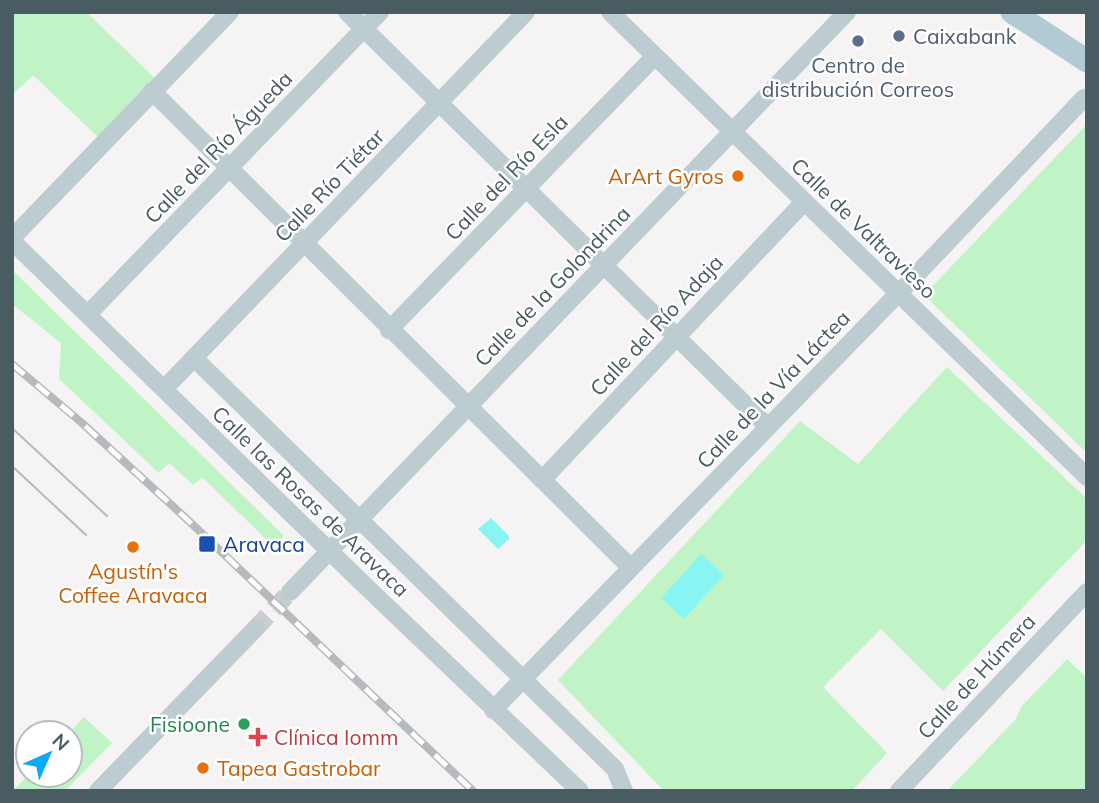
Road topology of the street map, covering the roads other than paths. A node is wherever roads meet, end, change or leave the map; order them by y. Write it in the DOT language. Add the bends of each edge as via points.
graph roads {
  1 [pos="230,12"];
  2 [pos="347,12"];
  3 [pos="380,12"];
  4 [pos="526,12"];
  5 [pos="610,12"];
  6 [pos="847,12"];
  7 [pos="1012,12"];
  8 [pos="365,29"];
  9 [pos="655,56"];
  10 [pos="1087,61"];
  11 [pos="152,91"];
  12 [pos="1084,98"];
  13 [pos="439,103"];
  14 [pos="732,132"];
  15 [pos="230,168"];
  16 [pos="526,189"];
  17 [pos="804,202"];
  18 [pos="12,239"];
  19 [pos="304,244"];
  20 [pos="604,265"];
  21 [pos="898,293"];
  22 [pos="88,314"];
  23 [pos="389,330"];
  24 [pos="677,337"];
  25 [pos="194,358"];
  26 [pos="164,389"];
  27 [pos="468,407"];
  28 [pos="768,427"];
  29 [pos="1087,477"];
  30 [pos="542,480"];
  31 [pos="358,520"];
  32 [pos="328,551"];
  33 [pos="631,568"];
  34 [pos="290,592"];
  35 [pos="1087,592"];
  36 [pos="255,629"];
  37 [pos="522,680"];
  38 [pos="494,710"];
  39 [pos="104,789"];
  40 [pos="580,791"];
  41 [pos="624,791"];
  42 [pos="899,791"];
  1 -- 11 [label="street"];
  2 -- 8 [label="street"];
  3 -- 8 [label="street, Calle del Río Águeda"];
  4 -- 13 [label="street, Calle Río Tiétar"];
  5 -- 9 [label="street, Calle de Valtravieso"];
  6 -- 14 [label="street, Calle de la Golondrina"];
  7 -- 10 [label="main road"];
  8 -- 13 [label="street"];
  8 -- 15 [label="street, Calle del Río Águeda"];
  9 -- 14 [label="street, Calle de Valtravieso"];
  9 -- 16 [label="street, Calle del Río Esla"];
  11 -- 15 [label="street"];
  11 -- 18 [label="street"];
  12 -- 21 [label="street, Calle de la Vía Láctea"];
  13 -- 16 [label="street"];
  13 -- 19 [label="street, Calle Río Tiétar"];
  14 -- 17 [label="street, Calle de Valtravieso"];
  14 -- 20 [label="street, Calle de la Golondrina"];
  15 -- 19 [label="street"];
  15 -- 22 [label="street, Calle del Río Águeda"];
  16 -- 20 [label="street"];
  16 -- 23 [label="street, Calle del Río Esla"];
  17 -- 21 [label="street, Calle de Valtravieso"];
  17 -- 24 [label="street, Calle del Río Adaja"];
  18 -- 22 [label="street, Calle las Rosas de Aravaca"];
  19 -- 23 [label="street"];
  19 -- 25 [label="street, Calle Río Tiétar"];
  20 -- 24 [label="street"];
  20 -- 27 [label="street, Calle de la Golondrina"];
  21 -- 28 [label="street, Calle de la Vía Láctea"];
  21 -- 29 [label="street, Calle de Valtravieso"];
  22 -- 26 [label="street, Calle las Rosas de Aravaca"];
  23 -- 27 [label="street"];
  24 -- 28 [label="street"];
  24 -- 30 [label="street, Calle del Río Adaja"];
  25 -- 26 [label="street, Calle Río Tiétar"];
  25 -- 31 [label="street, Calle las Rosas de Aravaca"];
  26 -- 32 [label="street, Calle las Rosas de Aravaca"];
  27 -- 30 [label="street"];
  27 -- 31 [label="street, Calle de la Golondrina"];
  28 -- 33 [label="street, Calle de la Vía Láctea"];
  30 -- 33 [label="street"];
  31 -- 32 [label="street, Calle de la Golondrina"];
  31 -- 37 [label="street, Calle las Rosas de Aravaca"];
  32 -- 34 [label="street, Calle de la Golondrina"];
  32 -- 38 [label="street, Calle las Rosas de Aravaca"];
  33 -- 37 [label="street, Calle de la Vía Láctea"];
  35 -- 42 [label="street, Calle de Húmera"];
  36 -- 39 [label="street"];
  37 -- 38 [label="street, Calle de la Vía Láctea"];
  37 -- 41 [label="street, Calle las Rosas de Aravaca" via="615,769"];
  38 -- 40 [label="street, Calle las Rosas de Aravaca"];
}
